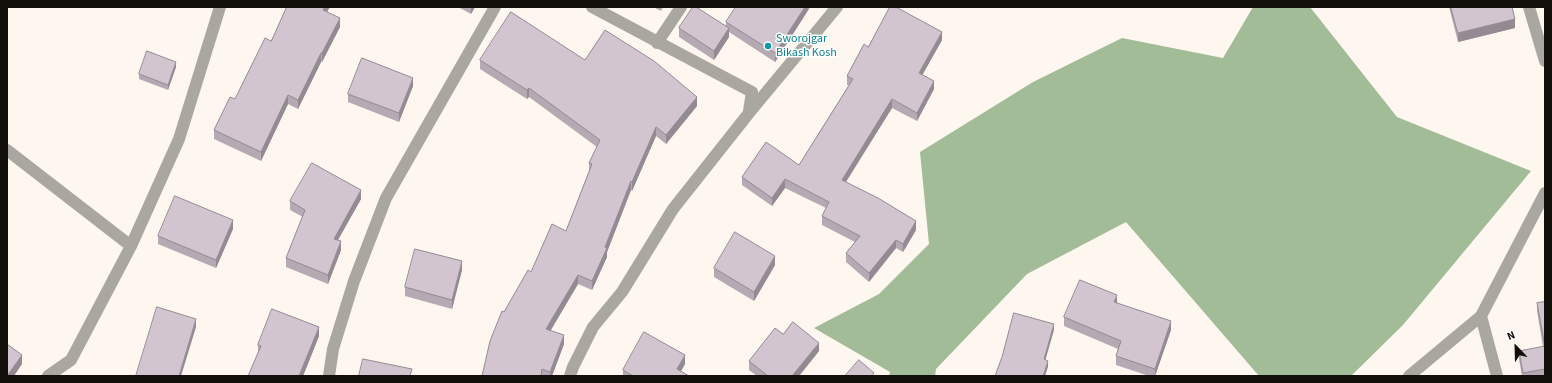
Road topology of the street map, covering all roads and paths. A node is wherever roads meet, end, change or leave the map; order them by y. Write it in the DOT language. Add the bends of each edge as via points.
graph roads {
  1 [pos="220,7"];
  2 [pos="495,7"];
  3 [pos="592,7"];
  4 [pos="681,7"];
  5 [pos="837,7"];
  6 [pos="1529,7"];
  7 [pos="657,42"];
  8 [pos="1545,61"];
  9 [pos="749,113"];
  10 [pos="7,150"];
  11 [pos="1545,193"];
  12 [pos="131,246"];
  13 [pos="1481,316"];
  14 [pos="48,376"];
  15 [pos="329,376"];
  16 [pos="570,376"];
  17 [pos="1409,376"];
  18 [pos="1497,376"];
  1 -- 12 [label="street" via="179,139"];
  2 -- 15 [label="street" via="386,198 354,280 332,349"];
  3 -- 7 [label="street"];
  4 -- 7 [label="street"];
  5 -- 9 [label="street"];
  6 -- 8 [label="street"];
  7 -- 9 [label="street" via="752,92"];
  9 -- 16 [label="street" via="673,209 622,292 593,326"];
  10 -- 12 [label="street"];
  11 -- 13 [label="street"];
  12 -- 14 [label="street" via="71,360"];
  13 -- 17 [label="street"];
  13 -- 18 [label="street"];
}
